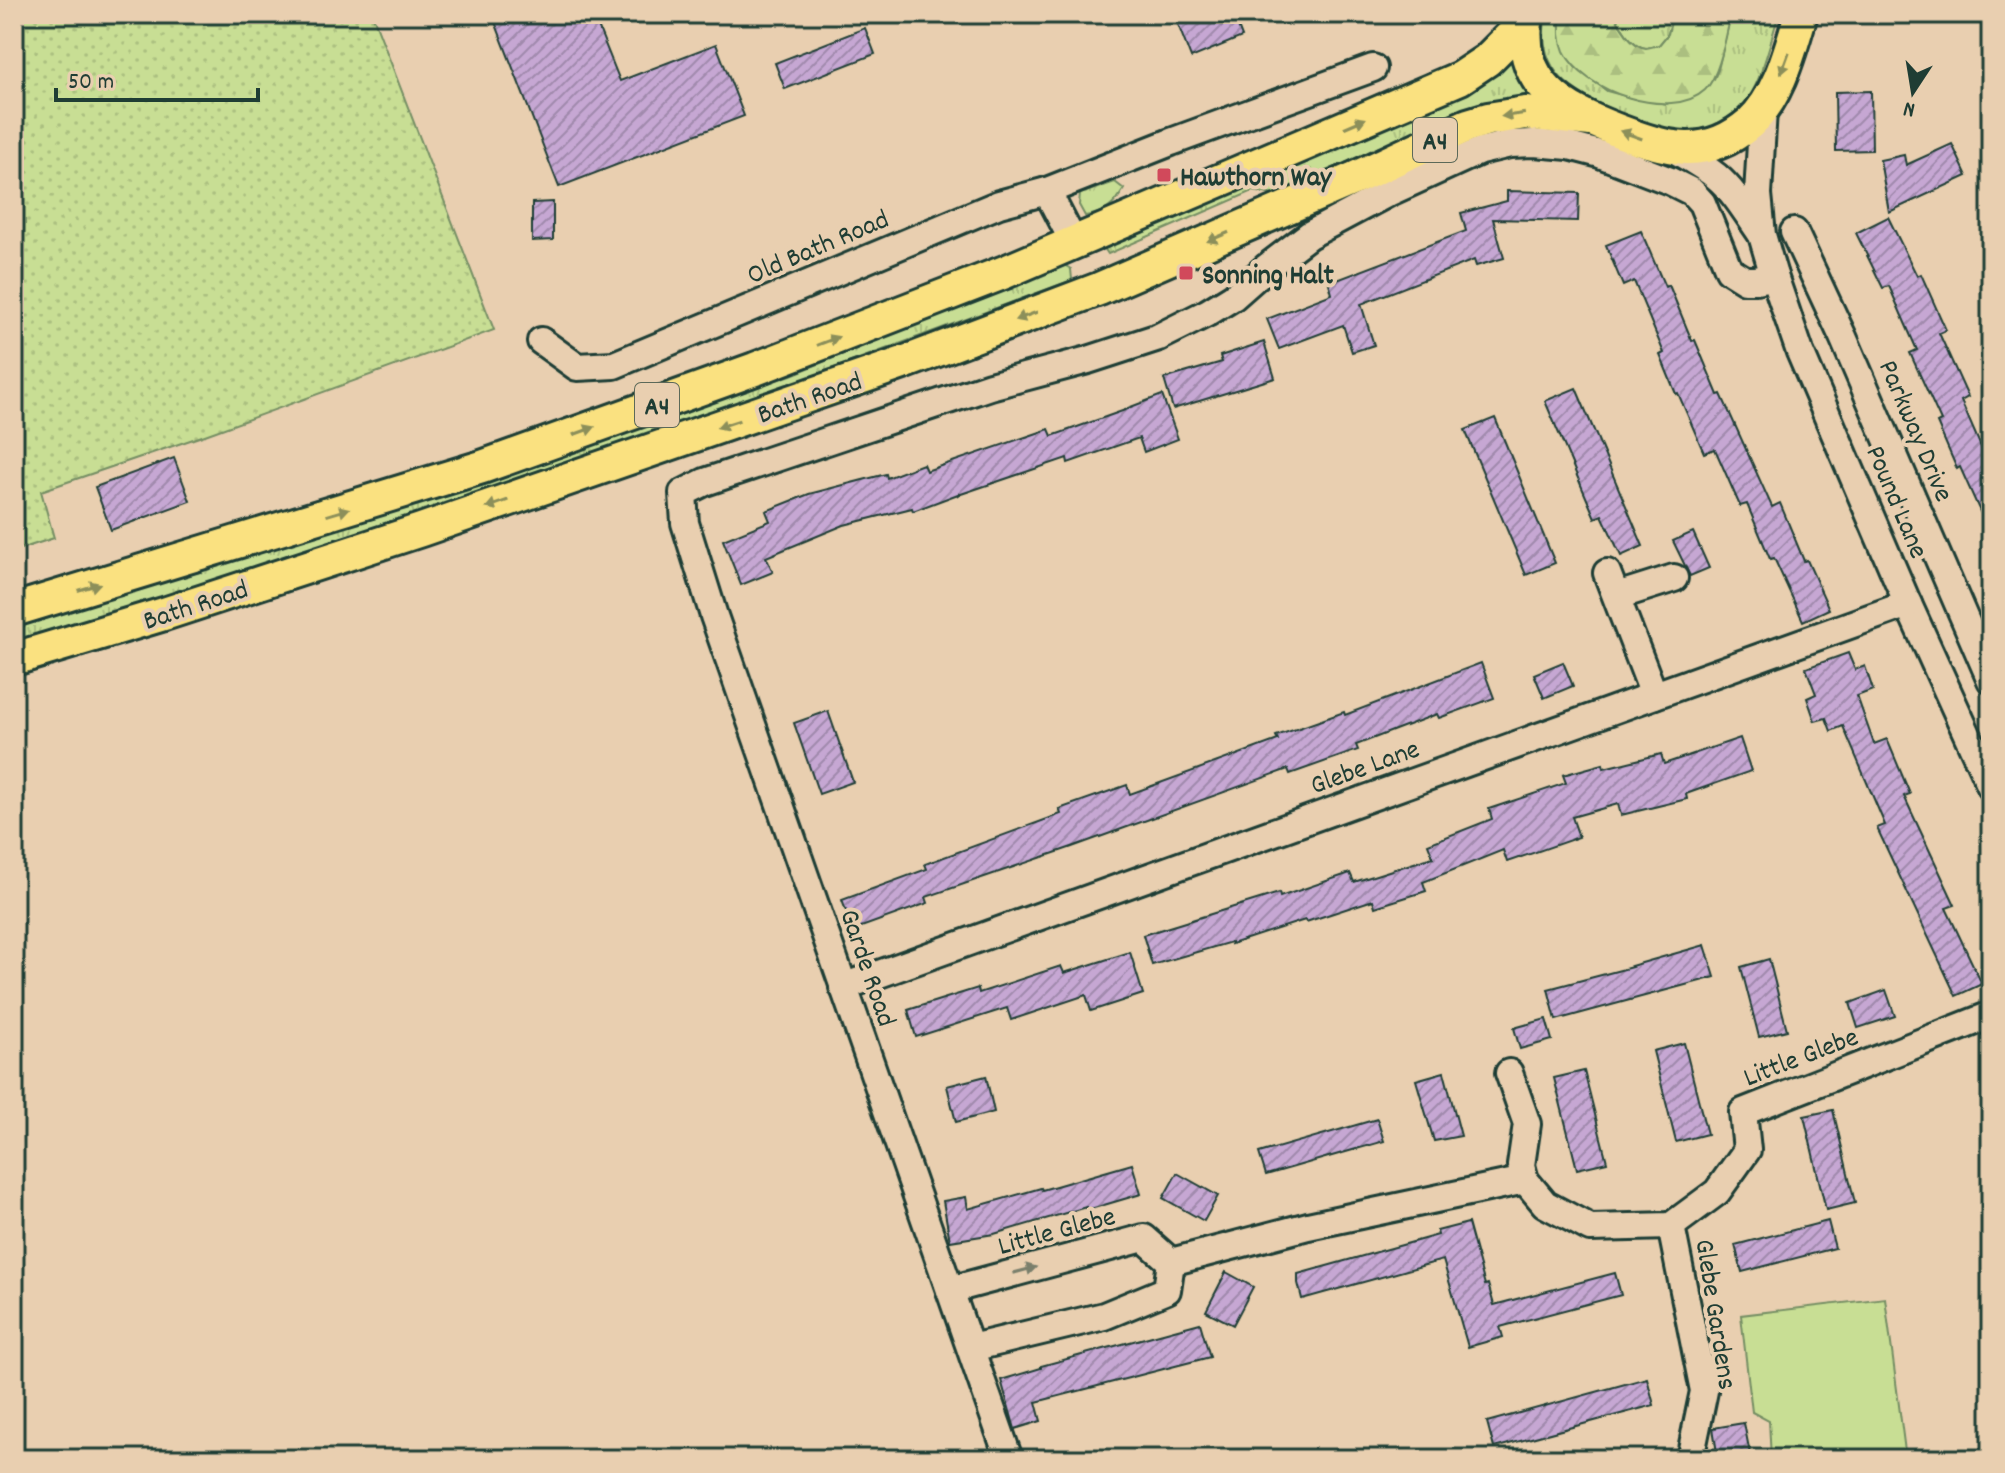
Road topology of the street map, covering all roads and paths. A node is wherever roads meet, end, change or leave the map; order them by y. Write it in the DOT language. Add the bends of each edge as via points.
graph roads {
  1 [pos="1801,14"];
  2 [pos="1526,18"];
  3 [pos="1373,68"];
  4 [pos="1763,110"];
  5 [pos="1591,120"];
  6 [pos="1672,148"];
  7 [pos="1047,191"];
  8 [pos="1794,232"];
  9 [pos="1762,235"];
  10 [pos="1074,243"];
  11 [pos="1774,276"];
  12 [pos="1099,289"];
  13 [pos="1843,337"];
  14 [pos="541,341"];
  15 [pos="1800,352"];
  16 [pos="1674,578"];
  17 [pos="1908,604"];
  18 [pos="14,610"];
  19 [pos="14,659"];
  20 [pos="1991,680"];
  21 [pos="1654,695"];
  22 [pos="1991,787"];
  23 [pos="843,987"];
  24 [pos="1991,1015"];
  25 [pos="1509,1073"];
  26 [pos="1525,1180"];
  27 [pos="1671,1226"];
  28 [pos="1171,1262"];
  29 [pos="950,1290"];
  30 [pos="971,1348"];
  31 [pos="1009,1459"];
  32 [pos="1690,1459"];
  1 -- 4 [label="main road, one-way"];
  2 -- 5 [label="main road" via="1537,76 1554,99"];
  10 -- 2 [label="main road, Bath Road / A4, one-way" via="1460,78 1487,60"];
  3 -- 7 [label="street, Old Bath Road"];
  4 -- 6 [label="main road" via="1726,140"];
  4 -- 9 [label="street, Pound Lane" via="1758,175"];
  6 -- 5 [label="main road, one-way"];
  5 -- 12 [label="main road, Bath Road / A4, one-way" via="1525,113 1468,125"];
  6 -- 9 [label="street, Pound Lane" via="1717,177"];
  7 -- 10 [label="street"];
  7 -- 14 [label="street, Old Bath Road" via="999,204 614,365 577,367"];
  8 -- 13 [label="street, Parkway Drive"];
  9 -- 11 [label="street, Pound Lane"];
  10 -- 12 [label="main road"];
  18 -- 10 [label="main road, Bath Road / A4, one-way" via="482,467 768,364"];
  11 -- 15 [label="street, Pound Lane"];
  11 -- 23 [label="street, Garde Road" via="1745,280 1729,270 1702,203 1692,192 1600,154 1569,146 1510,144 1480,151 1309,235 1233,297 1159,337 990,386 683,493 685,523 714,616"];
  12 -- 19 [label="main road, Bath Road / A4, one-way" via="478,511"];
  13 -- 15 [label="street"];
  13 -- 20 [label="street, Parkway Drive"];
  15 -- 17 [label="street, Pound Lane"];
  16 -- 21 [label="street" via="1612,584"];
  17 -- 21 [label="street, Glebe Lane"];
  17 -- 22 [label="street, Pound Lane"];
  21 -- 23 [label="street, Glebe Lane"];
  23 -- 29 [label="street, Garde Road"];
  24 -- 27 [label="street, Little Glebe" via="1743,1112 1747,1150 1717,1192"];
  25 -- 26 [label="street" via="1527,1124 1521,1165"];
  26 -- 27 [label="street" via="1545,1204 1590,1228"];
  26 -- 28 [label="street" via="1308,1226"];
  27 -- 32 [label="street, Glebe Gardens" via="1704,1391"];
  29 -- 28 [label="street, Little Glebe, one-way" via="1144,1238"];
  28 -- 30 [label="street" via="1167,1290 1104,1316"];
  29 -- 30 [label="street, Garde Road"];
  30 -- 31 [label="street, Garde Road"];
}
